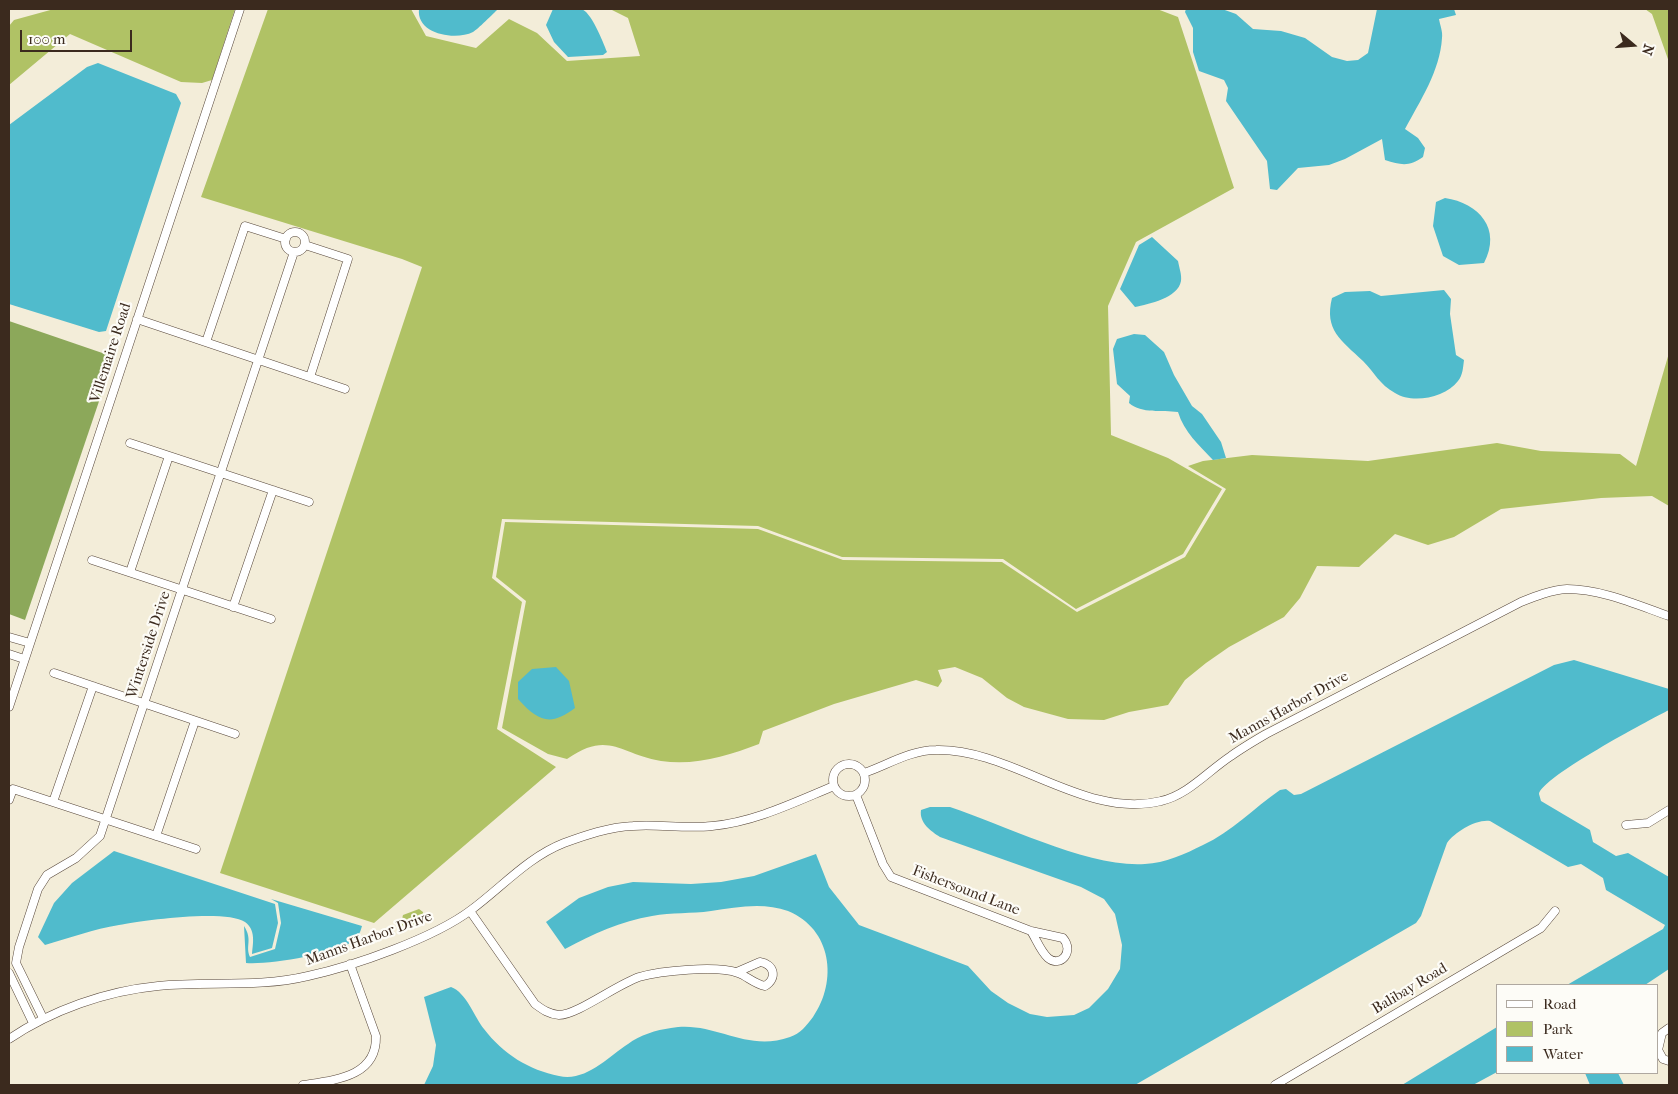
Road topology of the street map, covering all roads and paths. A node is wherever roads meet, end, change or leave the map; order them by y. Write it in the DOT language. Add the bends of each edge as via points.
graph roads {
  1 [pos="240,9"];
  2 [pos="286,239"];
  3 [pos="305,245"];
  4 [pos="294,252"];
  5 [pos="137,319"];
  6 [pos="206,342"];
  7 [pos="258,360"];
  8 [pos="310,377"];
  9 [pos="345,389"];
  10 [pos="130,443"];
  11 [pos="169,456"];
  12 [pos="220,473"];
  13 [pos="273,490"];
  14 [pos="310,502"];
  15 [pos="92,560"];
  16 [pos="130,572"];
  17 [pos="182,590"];
  18 [pos="233,607"];
  19 [pos="1669,616"];
  20 [pos="271,619"];
  21 [pos="9,637"];
  22 [pos="30,643"];
  23 [pos="9,654"];
  24 [pos="24,660"];
  25 [pos="54,674"];
  26 [pos="93,686"];
  27 [pos="144,704"];
  28 [pos="9,707"];
  29 [pos="196,721"];
  30 [pos="235,734"];
  31 [pos="864,773"];
  32 [pos="834,786"];
  33 [pos="856,795"];
  34 [pos="9,800"];
  35 [pos="53,802"];
  36 [pos="1669,810"];
  37 [pos="106,819"];
  38 [pos="1626,825"];
  39 [pos="156,836"];
  40 [pos="196,849"];
  41 [pos="470,911"];
  42 [pos="1555,911"];
  43 [pos="1031,932"];
  44 [pos="350,964"];
  45 [pos="12,965"];
  46 [pos="737,972"];
  47 [pos="9,974"];
  48 [pos="43,1018"];
  49 [pos="33,1023"];
  50 [pos="1669,1028"];
  51 [pos="9,1039"];
  52 [pos="1669,1061"];
  53 [pos="303,1085"];
  54 [pos="1275,1085"];
  1 -- 5 [label="street, Villemaire Road"];
  2 -- 3 [label="street" via="293,232 299,233 304,237"];
  2 -- 4 [label="street" via="288,248"];
  2 -- 6 [label="street" via="245,226"];
  3 -- 4 [label="street"];
  3 -- 8 [label="street" via="348,259"];
  4 -- 7 [label="street, Winterside Drive"];
  5 -- 6 [label="street"];
  5 -- 22 [label="street, Villemaire Road"];
  6 -- 7 [label="street"];
  7 -- 8 [label="street"];
  7 -- 12 [label="street, Winterside Drive"];
  8 -- 9 [label="street"];
  10 -- 11 [label="street"];
  11 -- 12 [label="street"];
  11 -- 16 [label="street"];
  12 -- 13 [label="street"];
  12 -- 17 [label="street, Winterside Drive"];
  13 -- 14 [label="street"];
  13 -- 18 [label="street"];
  15 -- 16 [label="street"];
  16 -- 17 [label="street"];
  17 -- 18 [label="street"];
  17 -- 27 [label="street, Winterside Drive"];
  18 -- 20 [label="street"];
  19 -- 31 [label="street, Manns Harbor Drive" via="1602,594 1566,590 1521,602 1266,734 1183,791 1163,801 1138,805 1107,802 980,756 954,750 910,755"];
  21 -- 22 [label="street"];
  22 -- 24 [label="street, Villemaire Road"];
  23 -- 24 [label="street"];
  24 -- 28 [label="street, Villemaire Road"];
  25 -- 26 [label="street"];
  26 -- 27 [label="street"];
  26 -- 35 [label="street"];
  27 -- 29 [label="street"];
  27 -- 37 [label="street, Winterside Drive"];
  29 -- 30 [label="street"];
  29 -- 39 [label="street"];
  31 -- 32 [label="street" via="856,765 846,764 836,770"];
  31 -- 33 [label="street" via="863,788"];
  32 -- 33 [label="street" via="845,796"];
  32 -- 41 [label="street, Manns Harbor Drive" via="753,818 714,826 632,826 599,831 562,844 532,860"];
  33 -- 43 [label="street, Fishersound Lane" via="891,877"];
  34 -- 35 [label="street" via="13,789"];
  35 -- 37 [label="street"];
  36 -- 38 [label="street" via="1648,823"];
  37 -- 39 [label="street"];
  37 -- 45 [label="street, Winterside Drive" via="100,836 86,850 47,875 38,889"];
  39 -- 40 [label="street"];
  41 -- 44 [label="street, Manns Harbor Drive" via="425,936"];
  41 -- 46 [label="street" via="535,1004 546,1012 560,1015 574,1012 618,985 640,977 692,969"];
  42 -- 54 [label="street, Balibay Road" via="1541,928"];
  43 -- 43 [label="street, Fishersound Lane" via="1048,958 1054,961 1068,954 1063,938"];
  44 -- 48 [label="street, Manns Harbor Drive" via="269,983 134,990 92,1000"];
  44 -- 53 [label="street" via="376,1036 371,1062 360,1071"];
  45 -- 48 [label="street, Winterside Drive"];
  47 -- 49 [label="street"];
  48 -- 49 [label="street, Manns Harbor Drive"];
  49 -- 51 [label="street, Manns Harbor Drive"];
  50 -- 52 [label="street" via="1662,1033 1658,1050 1663,1059"];
}
